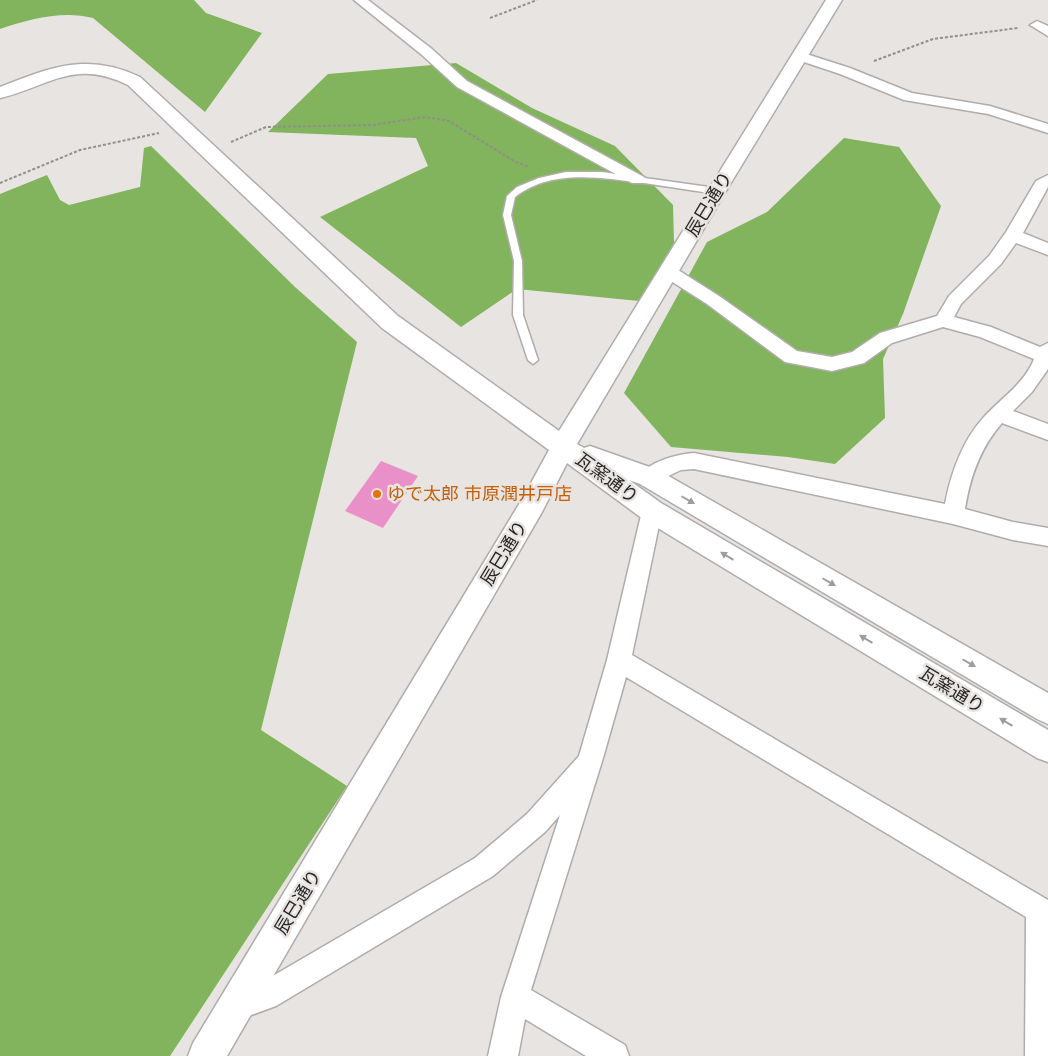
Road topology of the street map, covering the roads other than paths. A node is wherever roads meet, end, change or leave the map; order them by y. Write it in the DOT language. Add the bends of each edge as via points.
graph roads {
  1 [pos="360,0"];
  2 [pos="834,0"];
  3 [pos="800,56"];
  4 [pos="0,93"];
  5 [pos="1048,129"];
  6 [pos="638,180"];
  7 [pos="1048,180"];
  8 [pos="716,191"];
  9 [pos="1013,235"];
  10 [pos="1048,249"];
  11 [pos="669,272"];
  12 [pos="943,321"];
  13 [pos="533,360"];
  14 [pos="1045,362"];
  15 [pos="1000,414"];
  16 [pos="1048,432"];
  17 [pos="564,446"];
  18 [pos="649,477"];
  19 [pos="652,511"];
  20 [pos="953,515"];
  21 [pos="1048,538"];
  22 [pos="619,660"];
  23 [pos="1048,710"];
  24 [pos="1048,746"];
  25 [pos="591,758"];
  26 [pos="1044,913"];
  27 [pos="515,997"];
  28 [pos="238,1005"];
  29 [pos="206,1056"];
  30 [pos="503,1056"];
  31 [pos="614,1056"];
  32 [pos="1040,1056"];
  1 -- 6 [label="street" via="428,52 462,84"];
  2 -- 3 [label="street, 辰巳通り"];
  3 -- 5 [label="street" via="909,97 990,110"];
  3 -- 8 [label="street, 辰巳通り"];
  4 -- 17 [label="street" via="63,70 103,67 120,72 182,125 390,322"];
  6 -- 8 [label="lane"];
  6 -- 13 [label="lane" via="566,175 542,180 511,196 507,215 518,261 518,315"];
  7 -- 9 [label="street" via="1042,184"];
  8 -- 11 [label="street, 辰巳通り"];
  9 -- 10 [label="street"];
  9 -- 12 [label="street" via="995,260 955,300"];
  11 -- 12 [label="street" via="714,300 792,357 802,359 832,364 857,358 886,338"];
  11 -- 17 [label="street, 辰巳通り"];
  12 -- 14 [label="street" via="985,332"];
  14 -- 15 [label="street"];
  15 -- 16 [label="street"];
  15 -- 20 [label="street" via="983,432 970,455 959,481"];
  17 -- 18 [label="street, 瓦窯通り"];
  17 -- 19 [label="street, 瓦窯通り"];
  17 -- 28 [label="street, 辰巳通り"];
  18 -- 20 [label="street" via="678,462 694,461"];
  18 -- 23 [label="street, 瓦窯通り, one-way"];
  19 -- 22 [label="street"];
  24 -- 19 [label="street, 瓦窯通り, one-way"];
  20 -- 21 [label="street"];
  22 -- 25 [label="street"];
  22 -- 26 [label="street"];
  25 -- 27 [label="street"];
  25 -- 28 [label="street" via="536,823 484,868 266,996"];
  26 -- 32 [label="street"];
  27 -- 30 [label="street"];
  27 -- 31 [label="street"];
  28 -- 29 [label="street, 辰巳通り"];
}
